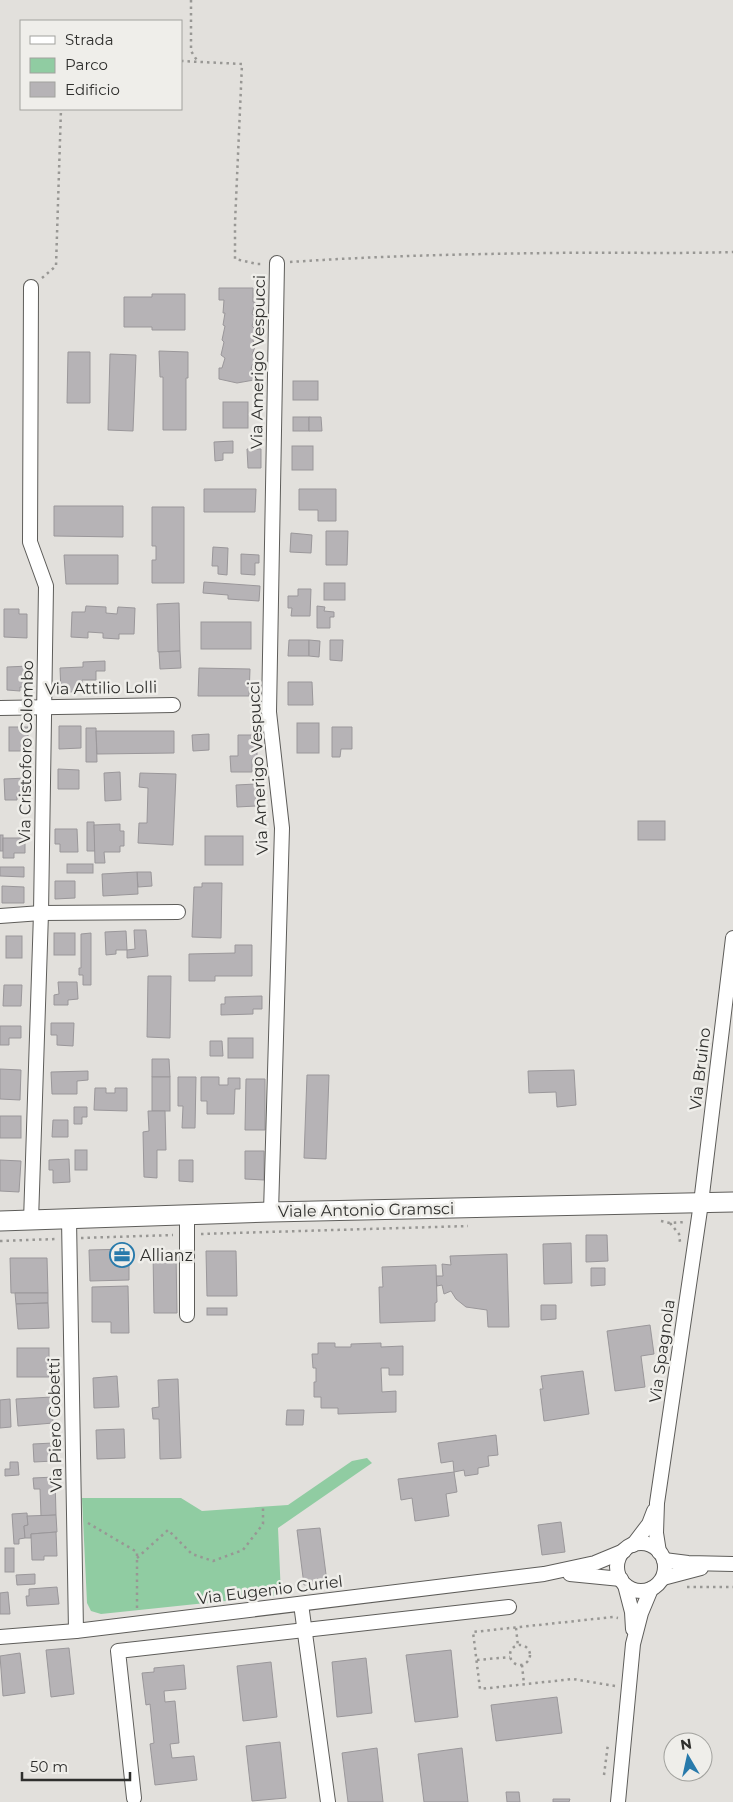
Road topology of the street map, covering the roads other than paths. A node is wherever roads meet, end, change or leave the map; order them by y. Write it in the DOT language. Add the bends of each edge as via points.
graph roads {
  1 [pos="277,263"];
  2 [pos="31,287"];
  3 [pos="173,705"];
  4 [pos="44,706"];
  5 [pos="0,708"];
  6 [pos="178,912"];
  7 [pos="41,913"];
  8 [pos="0,916"];
  9 [pos="733,938"];
  10 [pos="733,1202"];
  11 [pos="701,1203"];
  12 [pos="271,1212"];
  13 [pos="187,1214"];
  14 [pos="69,1219"];
  15 [pos="0,1220"];
  16 [pos="31,1221"];
  17 [pos="187,1315"];
  18 [pos="657,1503"];
  19 [pos="629,1548"];
  20 [pos="662,1556"];
  21 [pos="729,1564"];
  22 [pos="544,1574"];
  23 [pos="663,1578"];
  24 [pos="623,1582"];
  25 [pos="651,1589"];
  26 [pos="301,1604"];
  27 [pos="509,1607"];
  28 [pos="115,1626"];
  29 [pos="304,1630"];
  30 [pos="76,1631"];
  31 [pos="0,1637"];
  32 [pos="634,1644"];
  33 [pos="118,1651"];
  34 [pos="134,1798"];
  35 [pos="328,1802"];
  36 [pos="618,1802"];
  1 -- 12 [label="street, Via Amerigo Vespucci" via="269,712 282,828"];
  2 -- 4 [label="street, Via Cristoforo Colombo" via="30,542 46,586"];
  3 -- 4 [label="street, Via Attilio Lolli"];
  4 -- 5 [label="street, Via Attilio Lolli"];
  4 -- 7 [label="street, Via Cristoforo Colombo"];
  6 -- 7 [label="street"];
  7 -- 8 [label="street"];
  7 -- 16 [label="street, Via Cristoforo Colombo"];
  9 -- 11 [label="street, Via Bruino"];
  10 -- 11 [label="street, Viale Antonio Gramsci"];
  11 -- 12 [label="street, Viale Antonio Gramsci"];
  11 -- 18 [label="street, Via Spagnola"];
  12 -- 13 [label="street, Viale Antonio Gramsci"];
  13 -- 14 [label="street, Viale Antonio Gramsci"];
  13 -- 17 [label="street"];
  14 -- 16 [label="street, Viale Antonio Gramsci"];
  14 -- 30 [label="street, Via Piero Gobetti"];
  15 -- 16 [label="street, Viale Antonio Gramsci"];
  18 -- 19 [label="street, Via Spagnola" via="649,1524"];
  18 -- 20 [label="street, Via Spagnola" via="656,1533"];
  19 -- 20 [label="street" via="648,1544"];
  19 -- 22 [label="street, Via Eugenio Curiel" via="595,1563"];
  19 -- 24 [label="street" via="618,1564"];
  20 -- 21 [label="street" via="688,1563"];
  20 -- 23 [label="street" via="665,1566"];
  21 -- 23 [label="street"];
  22 -- 24 [label="street, Via Eugenio Curiel" via="583,1574"];
  22 -- 26 [label="street, Via Eugenio Curiel"];
  23 -- 25 [label="street"];
  24 -- 25 [label="street" via="638,1591"];
  24 -- 32 [label="street" via="632,1612"];
  25 -- 32 [label="street"];
  26 -- 28 [label="street, Via Eugenio Curiel"];
  26 -- 29 [label="street"];
  27 -- 29 [label="street"];
  28 -- 30 [label="street, Via Eugenio Curiel"];
  28 -- 33 [label="street"];
  29 -- 33 [label="street"];
  29 -- 35 [label="street"];
  30 -- 31 [label="street, Via Eugenio Curiel"];
  32 -- 36 [label="street"];
  33 -- 34 [label="street"];
}
